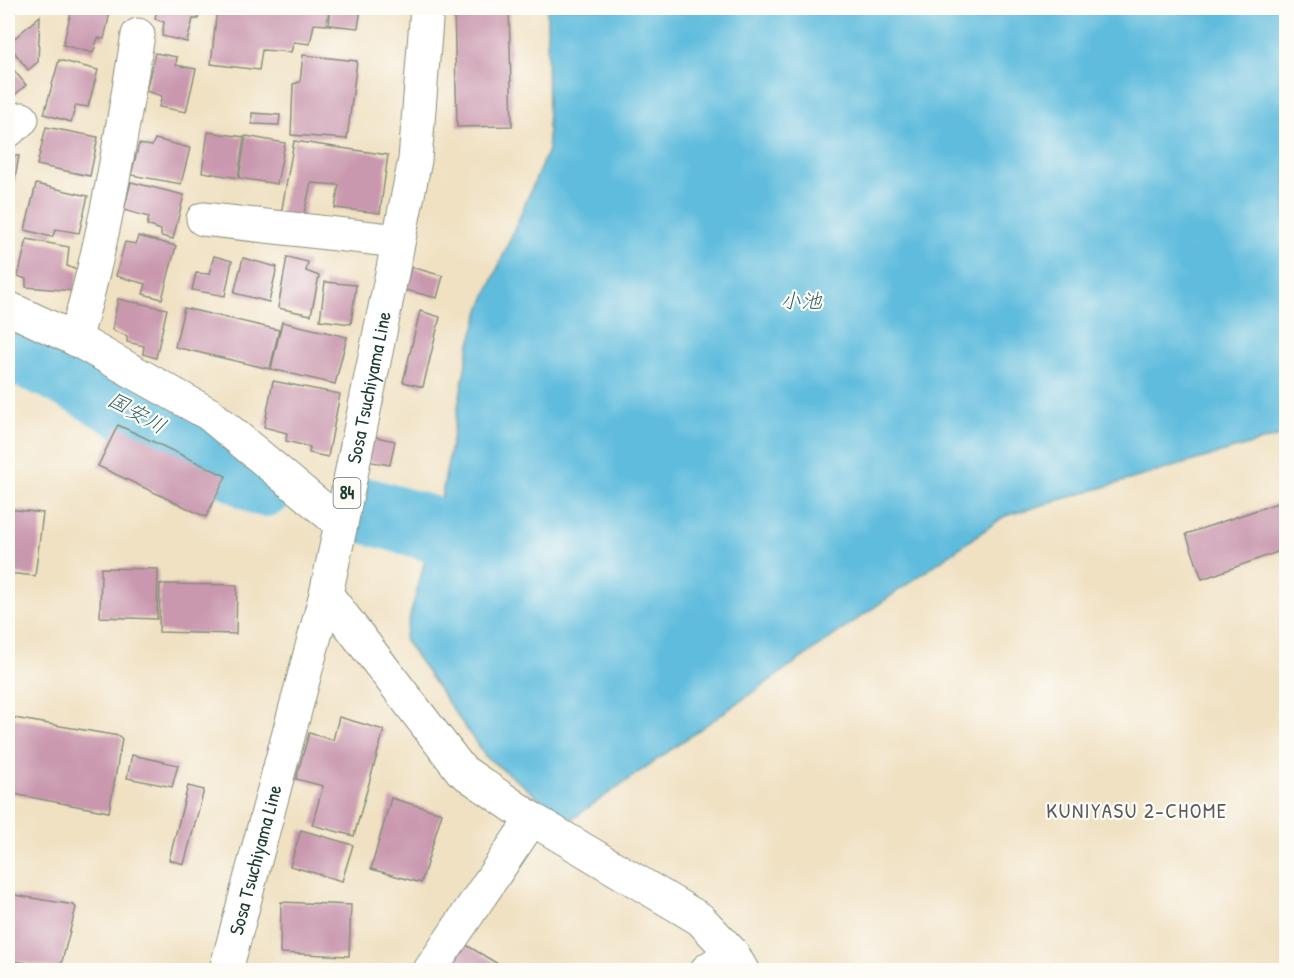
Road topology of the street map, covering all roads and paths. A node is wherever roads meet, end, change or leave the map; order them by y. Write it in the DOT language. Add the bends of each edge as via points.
graph roads {
  1 [pos="427,8"];
  2 [pos="138,35"];
  3 [pos="203,219"];
  4 [pos="398,241"];
  5 [pos="8,308"];
  6 [pos="75,339"];
  7 [pos="341,524"];
  8 [pos="326,594"];
  9 [pos="532,819"];
  10 [pos="727,965"];
  11 [pos="226,970"];
  12 [pos="430,970"];
  1 -- 4 [label="street, Sosa Tsuchiyama Line / 84" via="415,160"];
  2 -- 6 [label="street" via="137,117"];
  3 -- 4 [label="street"];
  4 -- 7 [label="street, Sosa Tsuchiyama Line / 84"];
  5 -- 6 [label="street"];
  6 -- 7 [label="street" via="209,414"];
  7 -- 8 [label="street, Sosa Tsuchiyama Line / 84"];
  8 -- 9 [label="street" via="461,770"];
  8 -- 11 [label="street, Sosa Tsuchiyama Line / 84"];
  9 -- 10 [label="street" via="700,919"];
  9 -- 12 [label="street"];
}
